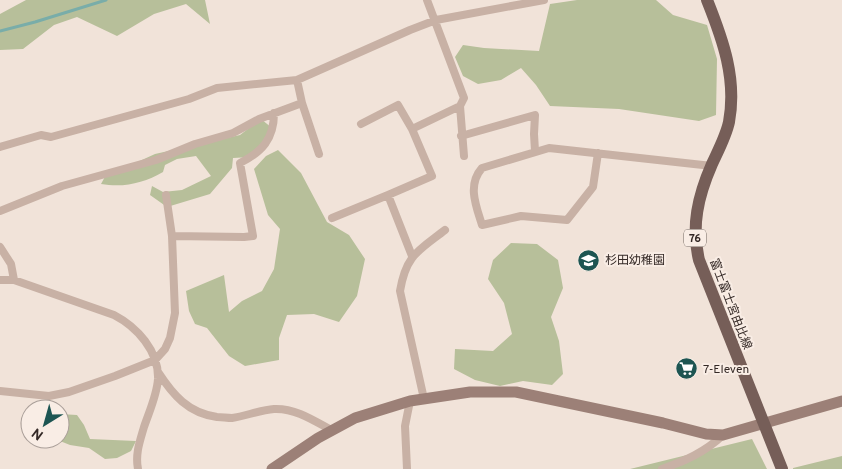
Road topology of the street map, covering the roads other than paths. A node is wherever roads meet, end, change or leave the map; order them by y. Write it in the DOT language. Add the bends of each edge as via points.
graph roads {
  1 [pos="427,0"];
  2 [pos="544,0"];
  3 [pos="707,0"];
  4 [pos="436,20"];
  5 [pos="296,80"];
  6 [pos="302,103"];
  7 [pos="460,106"];
  8 [pos="274,113"];
  9 [pos="361,124"];
  10 [pos="412,129"];
  11 [pos="461,136"];
  12 [pos="0,147"];
  13 [pos="535,151"];
  14 [pos="598,153"];
  15 [pos="319,154"];
  16 [pos="464,156"];
  17 [pos="712,166"];
  18 [pos="166,195"];
  19 [pos="388,195"];
  20 [pos="0,212"];
  21 [pos="332,218"];
  22 [pos="445,230"];
  23 [pos="172,236"];
  24 [pos="0,247"];
  25 [pos="412,256"];
  26 [pos="0,280"];
  27 [pos="14,280"];
  28 [pos="155,364"];
  29 [pos="0,391"];
  30 [pos="424,399"];
  31 [pos="410,401"];
  32 [pos="842,401"];
  33 [pos="763,424"];
  34 [pos="331,430"];
  35 [pos="723,435"];
  36 [pos="138,469"];
  37 [pos="272,469"];
  38 [pos="407,469"];
  39 [pos="662,469"];
  40 [pos="782,469"];
  1 -- 4 [label="street"];
  2 -- 4 [label="street"];
  3 -- 17 [label="main road, 富士富士宮由比線 / 76" via="729,63 732,102 728,124"];
  4 -- 5 [label="street"];
  4 -- 7 [label="street" via="464,98"];
  5 -- 6 [label="street"];
  5 -- 12 [label="street" via="217,88 189,99 51,137 41,135"];
  6 -- 8 [label="street"];
  6 -- 15 [label="street"];
  7 -- 10 [label="street"];
  7 -- 11 [label="street"];
  8 -- 20 [label="street" via="233,134 62,186"];
  8 -- 23 [label="street" via="274,125 268,140 255,156 240,163 253,236"];
  9 -- 10 [label="street" via="398,105"];
  10 -- 19 [label="street" via="432,176"];
  11 -- 13 [label="street" via="535,115"];
  11 -- 16 [label="street"];
  13 -- 14 [label="street" via="549,148"];
  13 -- 14 [label="street" via="482,168 477,174 473,195 482,225 521,216 567,220 593,187"];
  14 -- 17 [label="street"];
  17 -- 33 [label="main road, 富士富士宮由比線 / 76" via="697,207 695,245"];
  18 -- 23 [label="street"];
  19 -- 21 [label="street"];
  19 -- 25 [label="street"];
  22 -- 25 [label="street"];
  23 -- 28 [label="street" via="175,313 170,338"];
  24 -- 27 [label="street" via="11,264"];
  25 -- 30 [label="street" via="403,273 400,291"];
  26 -- 27 [label="street"];
  27 -- 28 [label="street" via="126,321 145,340"];
  28 -- 29 [label="street" via="49,396"];
  28 -- 34 [label="street" via="169,389 192,410 208,416 230,418 273,409 289,410"];
  28 -- 36 [label="street" via="158,378 137,450"];
  30 -- 31 [label="street"];
  30 -- 35 [label="street" via="470,392 516,392"];
  31 -- 34 [label="street" via="355,418"];
  31 -- 38 [label="street" via="405,426"];
  32 -- 33 [label="street"];
  33 -- 35 [label="street"];
  33 -- 40 [label="main road, 富士富士宮由比線 / 76"];
  34 -- 37 [label="street"];
  35 -- 39 [label="street" via="688,461"];
}
